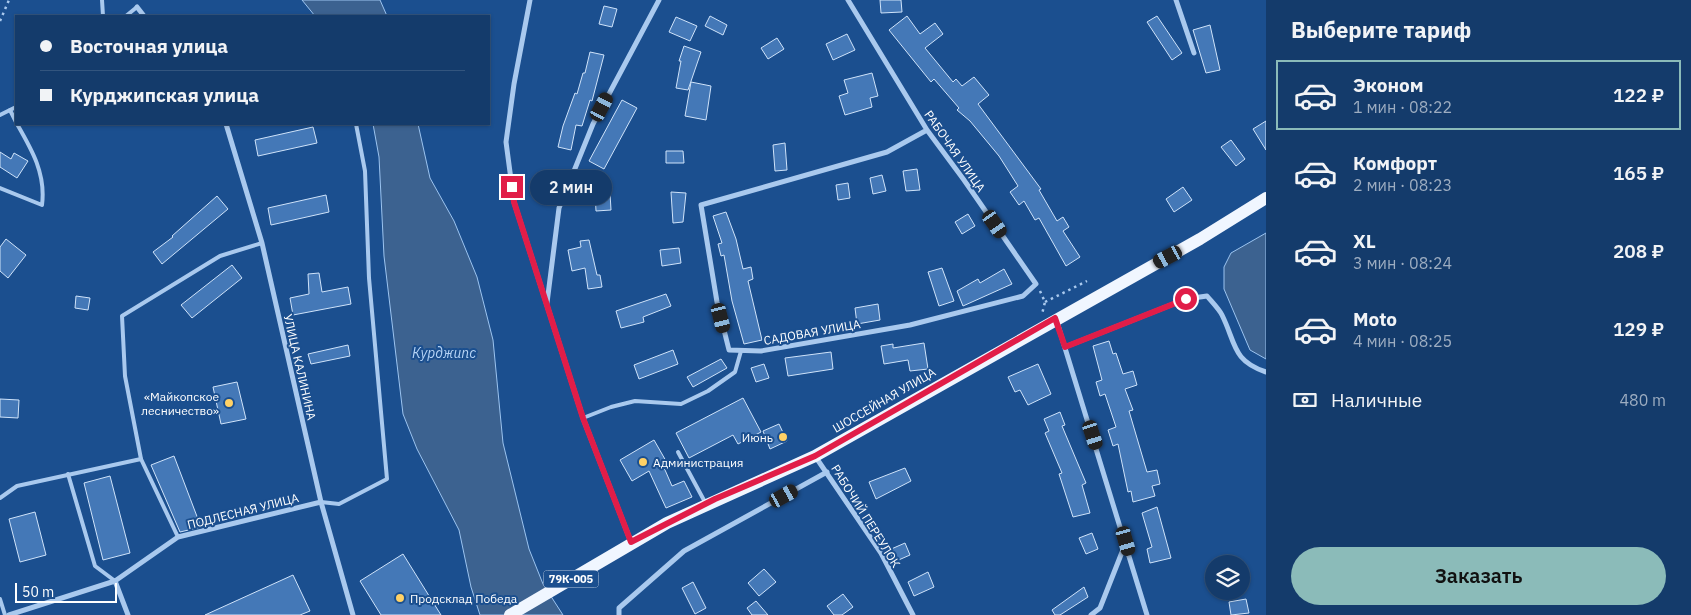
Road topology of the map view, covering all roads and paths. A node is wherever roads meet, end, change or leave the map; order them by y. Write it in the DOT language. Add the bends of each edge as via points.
graph roads {
  1 [pos="9,0"];
  2 [pos="102,0"];
  3 [pos="530,0"];
  4 [pos="658,0"];
  5 [pos="848,0"];
  6 [pos="1176,0"];
  7 [pos="137,7"];
  8 [pos="103,15"];
  9 [pos="127,15"];
  10 [pos="143,15"];
  11 [pos="0,21"];
  12 [pos="1194,53"];
  13 [pos="15,108"];
  14 [pos="10,110"];
  15 [pos="1,114"];
  16 [pos="15,119"];
  17 [pos="18,125"];
  18 [pos="226,125"];
  19 [pos="356,125"];
  20 [pos="926,130"];
  21 [pos="0,188"];
  22 [pos="1266,198"];
  23 [pos="262,243"];
  24 [pos="1087,281"];
  25 [pos="1036,284"];
  26 [pos="1045,302"];
  27 [pos="546,305"];
  28 [pos="1055,318"];
  29 [pos="1041,327"];
  30 [pos="1065,347"];
  31 [pos="741,351"];
  32 [pos="1266,372"];
  33 [pos="583,418"];
  34 [pos="678,452"];
  35 [pos="815,456"];
  36 [pos="141,459"];
  37 [pos="827,472"];
  38 [pos="68,474"];
  39 [pos="0,498"];
  40 [pos="321,502"];
  41 [pos="706,504"];
  42 [pos="178,537"];
  43 [pos="1126,541"];
  44 [pos="631,542"];
  45 [pos="115,581"];
  46 [pos="0,599"];
  47 [pos="5,615"];
  48 [pos="9,615"];
  49 [pos="128,615"];
  50 [pos="353,615"];
  51 [pos="510,615"];
  52 [pos="619,615"];
  53 [pos="913,615"];
  54 [pos="1091,615"];
  55 [pos="1147,615"];
  1 -- 11 [label="path"];
  2 -- 8 [label="lane"];
  3 -- 27 [label="street" via="506,142 514,202"];
  4 -- 27 [label="street" via="593,124 559,208"];
  5 -- 20 [label="street, РАБОЧАЯ УЛИЦА"];
  6 -- 12 [label="street"];
  7 -- 9 [label="lane"];
  7 -- 10 [label="street"];
  13 -- 14 [label="lane"];
  14 -- 15 [label="lane"];
  14 -- 16 [label="lane"];
  17 -- 21 [label="lane" via="35,156 44,188 42,205"];
  18 -- 23 [label="street, УЛИЦА КАЛИНИНА"];
  19 -- 40 [label="lane" via="365,171 370,278 387,479 339,504"];
  20 -- 25 [label="street, РАБОЧАЯ УЛИЦА"];
  20 -- 31 [label="street" via="886,152 701,205 717,302 729,350"];
  22 -- 28 [label="main road, ШОССЕЙНАЯ УЛИЦА / 79К-005" via="1200,239"];
  23 -- 36 [label="lane" via="220,256 122,316 125,376"];
  23 -- 40 [label="street, УЛИЦА КАЛИНИНА"];
  24 -- 26 [label="path"];
  25 -- 26 [label="path"];
  25 -- 31 [label="street, САДОВАЯ УЛИЦА" via="1023,296 910,325 761,351"];
  26 -- 29 [label="path" via="1036,321"];
  27 -- 33 [label="street"];
  28 -- 29 [label="main road, ШОССЕЙНАЯ УЛИЦА / 79К-005"];
  28 -- 30 [label="street"];
  29 -- 35 [label="main road, ШОССЕЙНАЯ УЛИЦА / 79К-005"];
  30 -- 32 [label="street" via="1186,299 1208,296 1222,315 1231,341 1248,366"];
  30 -- 43 [label="street"];
  31 -- 33 [label="lane" via="736,372 681,404 635,401 611,406"];
  33 -- 44 [label="street"];
  34 -- 41 [label="lane"];
  35 -- 37 [label="street, РАБОЧИЙ ПЕРЕУЛОК"];
  35 -- 41 [label="main road, ШОССЕЙНАЯ УЛИЦА / 79К-005"];
  36 -- 38 [label="lane"];
  36 -- 42 [label="lane"];
  37 -- 52 [label="street" via="684,551 619,608"];
  37 -- 53 [label="street, РАБОЧИЙ ПЕРЕУЛОК" via="881,553"];
  38 -- 39 [label="lane" via="17,486"];
  38 -- 45 [label="lane" via="95,566"];
  40 -- 42 [label="street, ПОДЛЕСНАЯ УЛИЦА"];
  40 -- 50 [label="street, УЛИЦА КАЛИНИНА"];
  41 -- 44 [label="main road, ШОССЕЙНАЯ УЛИЦА / 79К-005"];
  42 -- 45 [label="street, ПОДЛЕСНАЯ УЛИЦА"];
  43 -- 54 [label="street" via="1100,608"];
  43 -- 55 [label="street"];
  44 -- 51 [label="main road, ШОССЕЙНАЯ УЛИЦА / 79К-005"];
  45 -- 48 [label="street, ПОДЛЕСНАЯ УЛИЦА"];
  45 -- 49 [label="street"];
  46 -- 47 [label="lane"];
}
